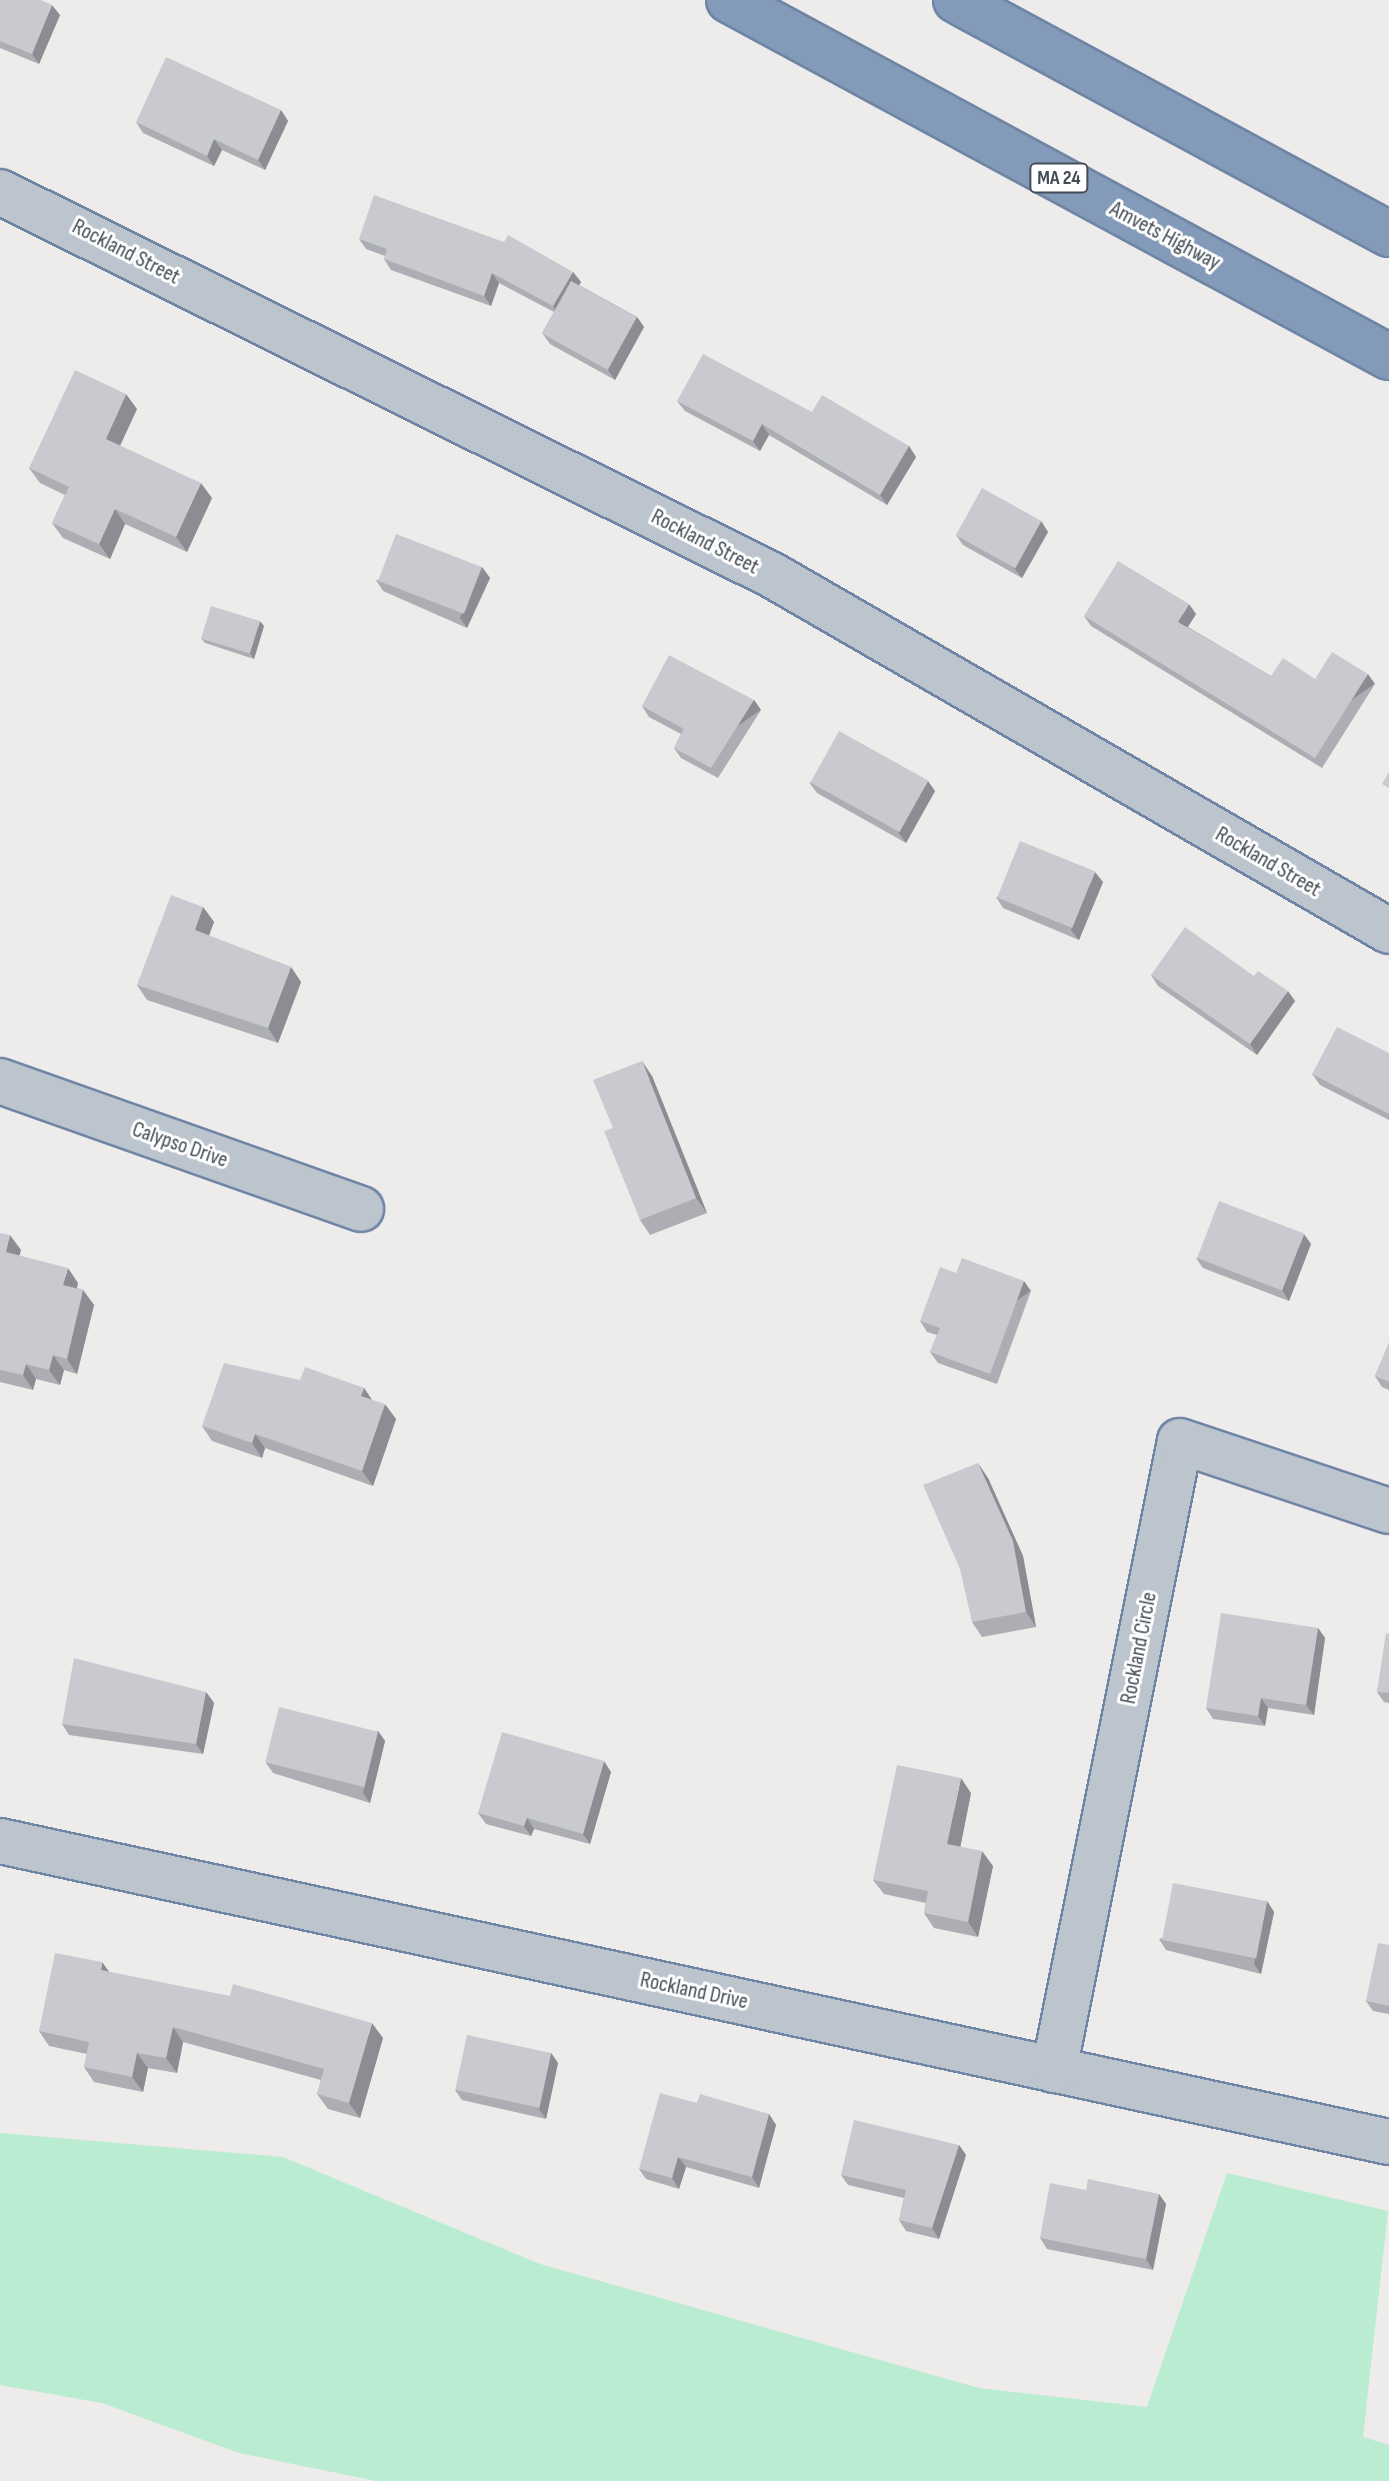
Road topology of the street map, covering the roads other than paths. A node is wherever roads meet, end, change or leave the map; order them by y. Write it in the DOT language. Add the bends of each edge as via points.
graph roads {
  1 [pos="729,0"];
  2 [pos="956,0"];
  3 [pos="0,192"];
  4 [pos="1389,234"];
  5 [pos="1389,357"];
  6 [pos="1389,931"];
  7 [pos="0,1081"];
  8 [pos="361,1209"];
  9 [pos="1389,1511"];
  10 [pos="0,1841"];
  11 [pos="1054,2070"];
  12 [pos="1389,2142"];
  1 -- 5 [label="highway, Amvets Highway / MA 24"];
  2 -- 4 [label="highway"];
  3 -- 6 [label="street, Rockland Street" via="772,575"];
  7 -- 8 [label="street, Calypso Drive"];
  9 -- 11 [label="street, Rockland Circle" via="1180,1441"];
  10 -- 11 [label="street, Rockland Drive"];
  11 -- 12 [label="street, Rockland Drive"];
}
